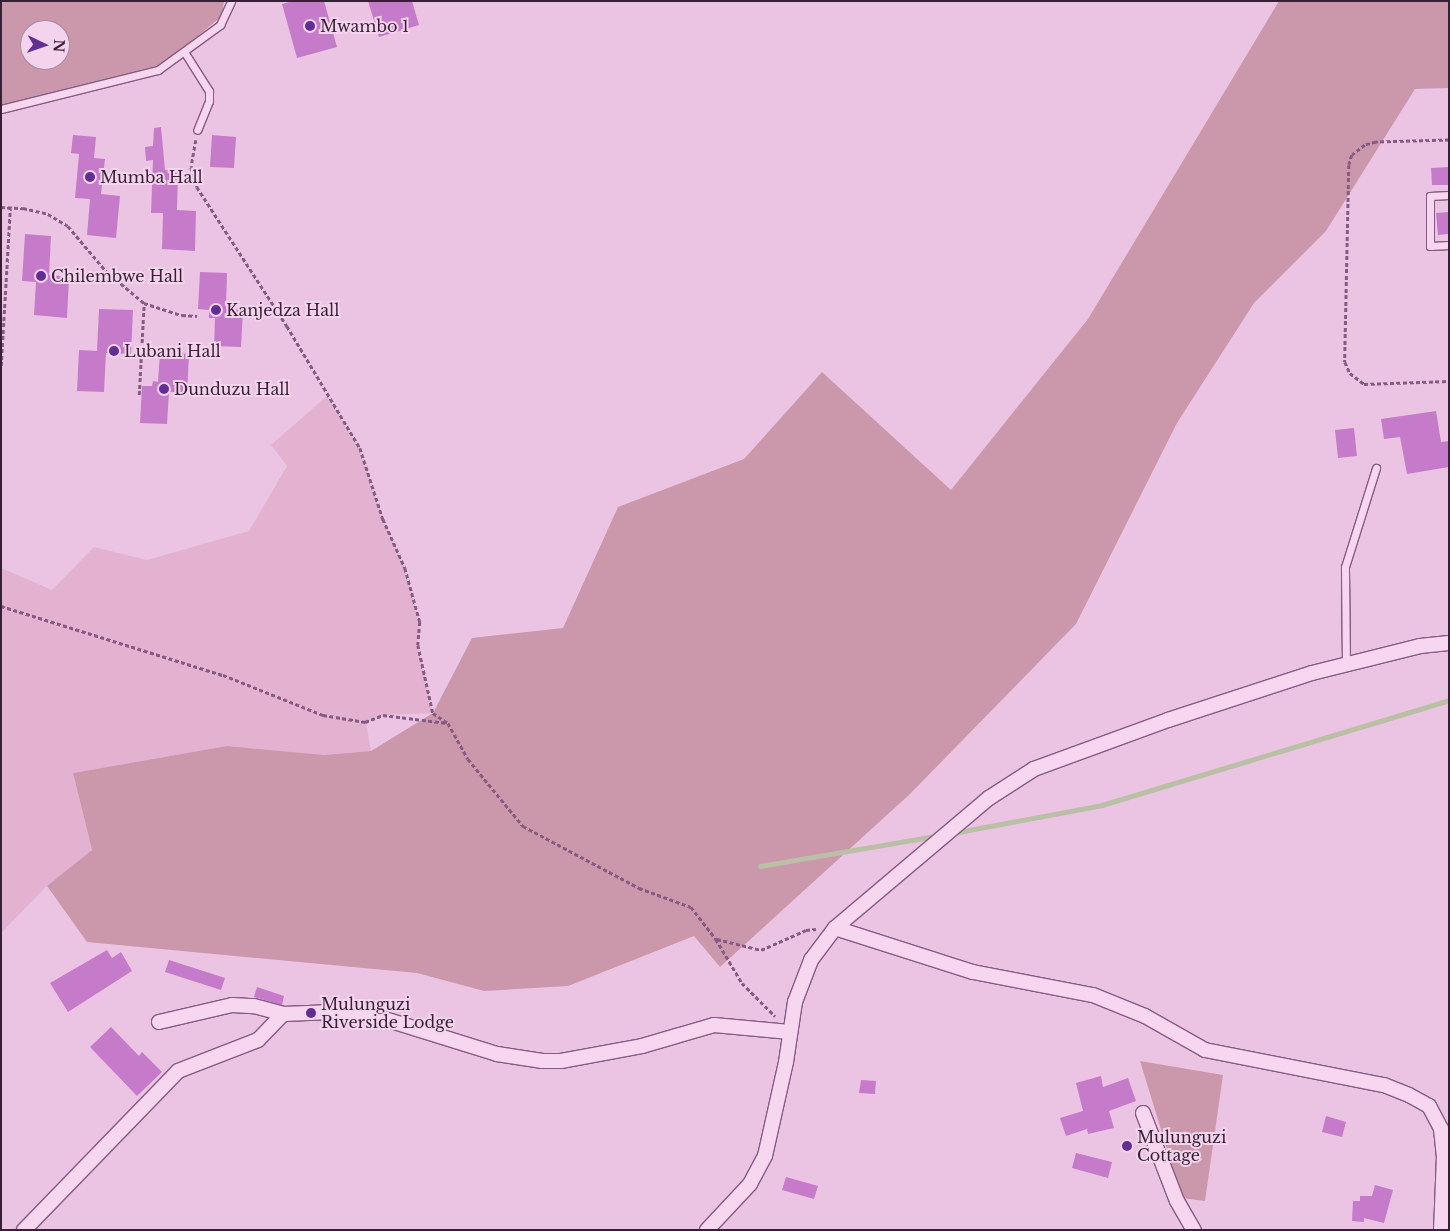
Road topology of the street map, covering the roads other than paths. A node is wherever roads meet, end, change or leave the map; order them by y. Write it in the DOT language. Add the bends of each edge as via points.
graph roads {
  1 [pos="231,1"];
  2 [pos="185,53"];
  3 [pos="1,109"];
  4 [pos="198,130"];
  5 [pos="1449,195"];
  6 [pos="1449,245"];
  7 [pos="1376,468"];
  8 [pos="1449,643"];
  9 [pos="1346,665"];
  10 [pos="835,928"];
  11 [pos="283,1014"];
  12 [pos="159,1022"];
  13 [pos="790,1032"];
  14 [pos="1144,1112"];
  15 [pos="24,1230"];
  16 [pos="707,1230"];
  17 [pos="1194,1230"];
  18 [pos="1441,1230"];
  1 -- 2 [label="lane" via="220,25"];
  2 -- 3 [label="lane" via="146,74"];
  2 -- 4 [label="lane" via="209,91 209,101"];
  5 -- 6 [label="lane" via="1430,196 1430,246"];
  7 -- 9 [label="lane" via="1345,567"];
  8 -- 9 [label="street" via="1420,646"];
  9 -- 10 [label="street" via="1168,720 1034,770 989,798"];
  10 -- 13 [label="street" via="811,960 795,1002"];
  10 -- 18 [label="street" via="973,972 1093,995 1145,1016 1205,1050 1384,1085 1409,1095 1429,1106 1441,1129 1444,1156"];
  11 -- 12 [label="street" via="254,1006 232,1005"];
  11 -- 13 [label="street" via="359,1011 497,1054 542,1061 561,1061 642,1046 714,1025"];
  11 -- 15 [label="street" via="258,1040 178,1071"];
  13 -- 16 [label="street" via="784,1072 759,1171"];
  14 -- 17 [label="street" via="1177,1201"];
}
